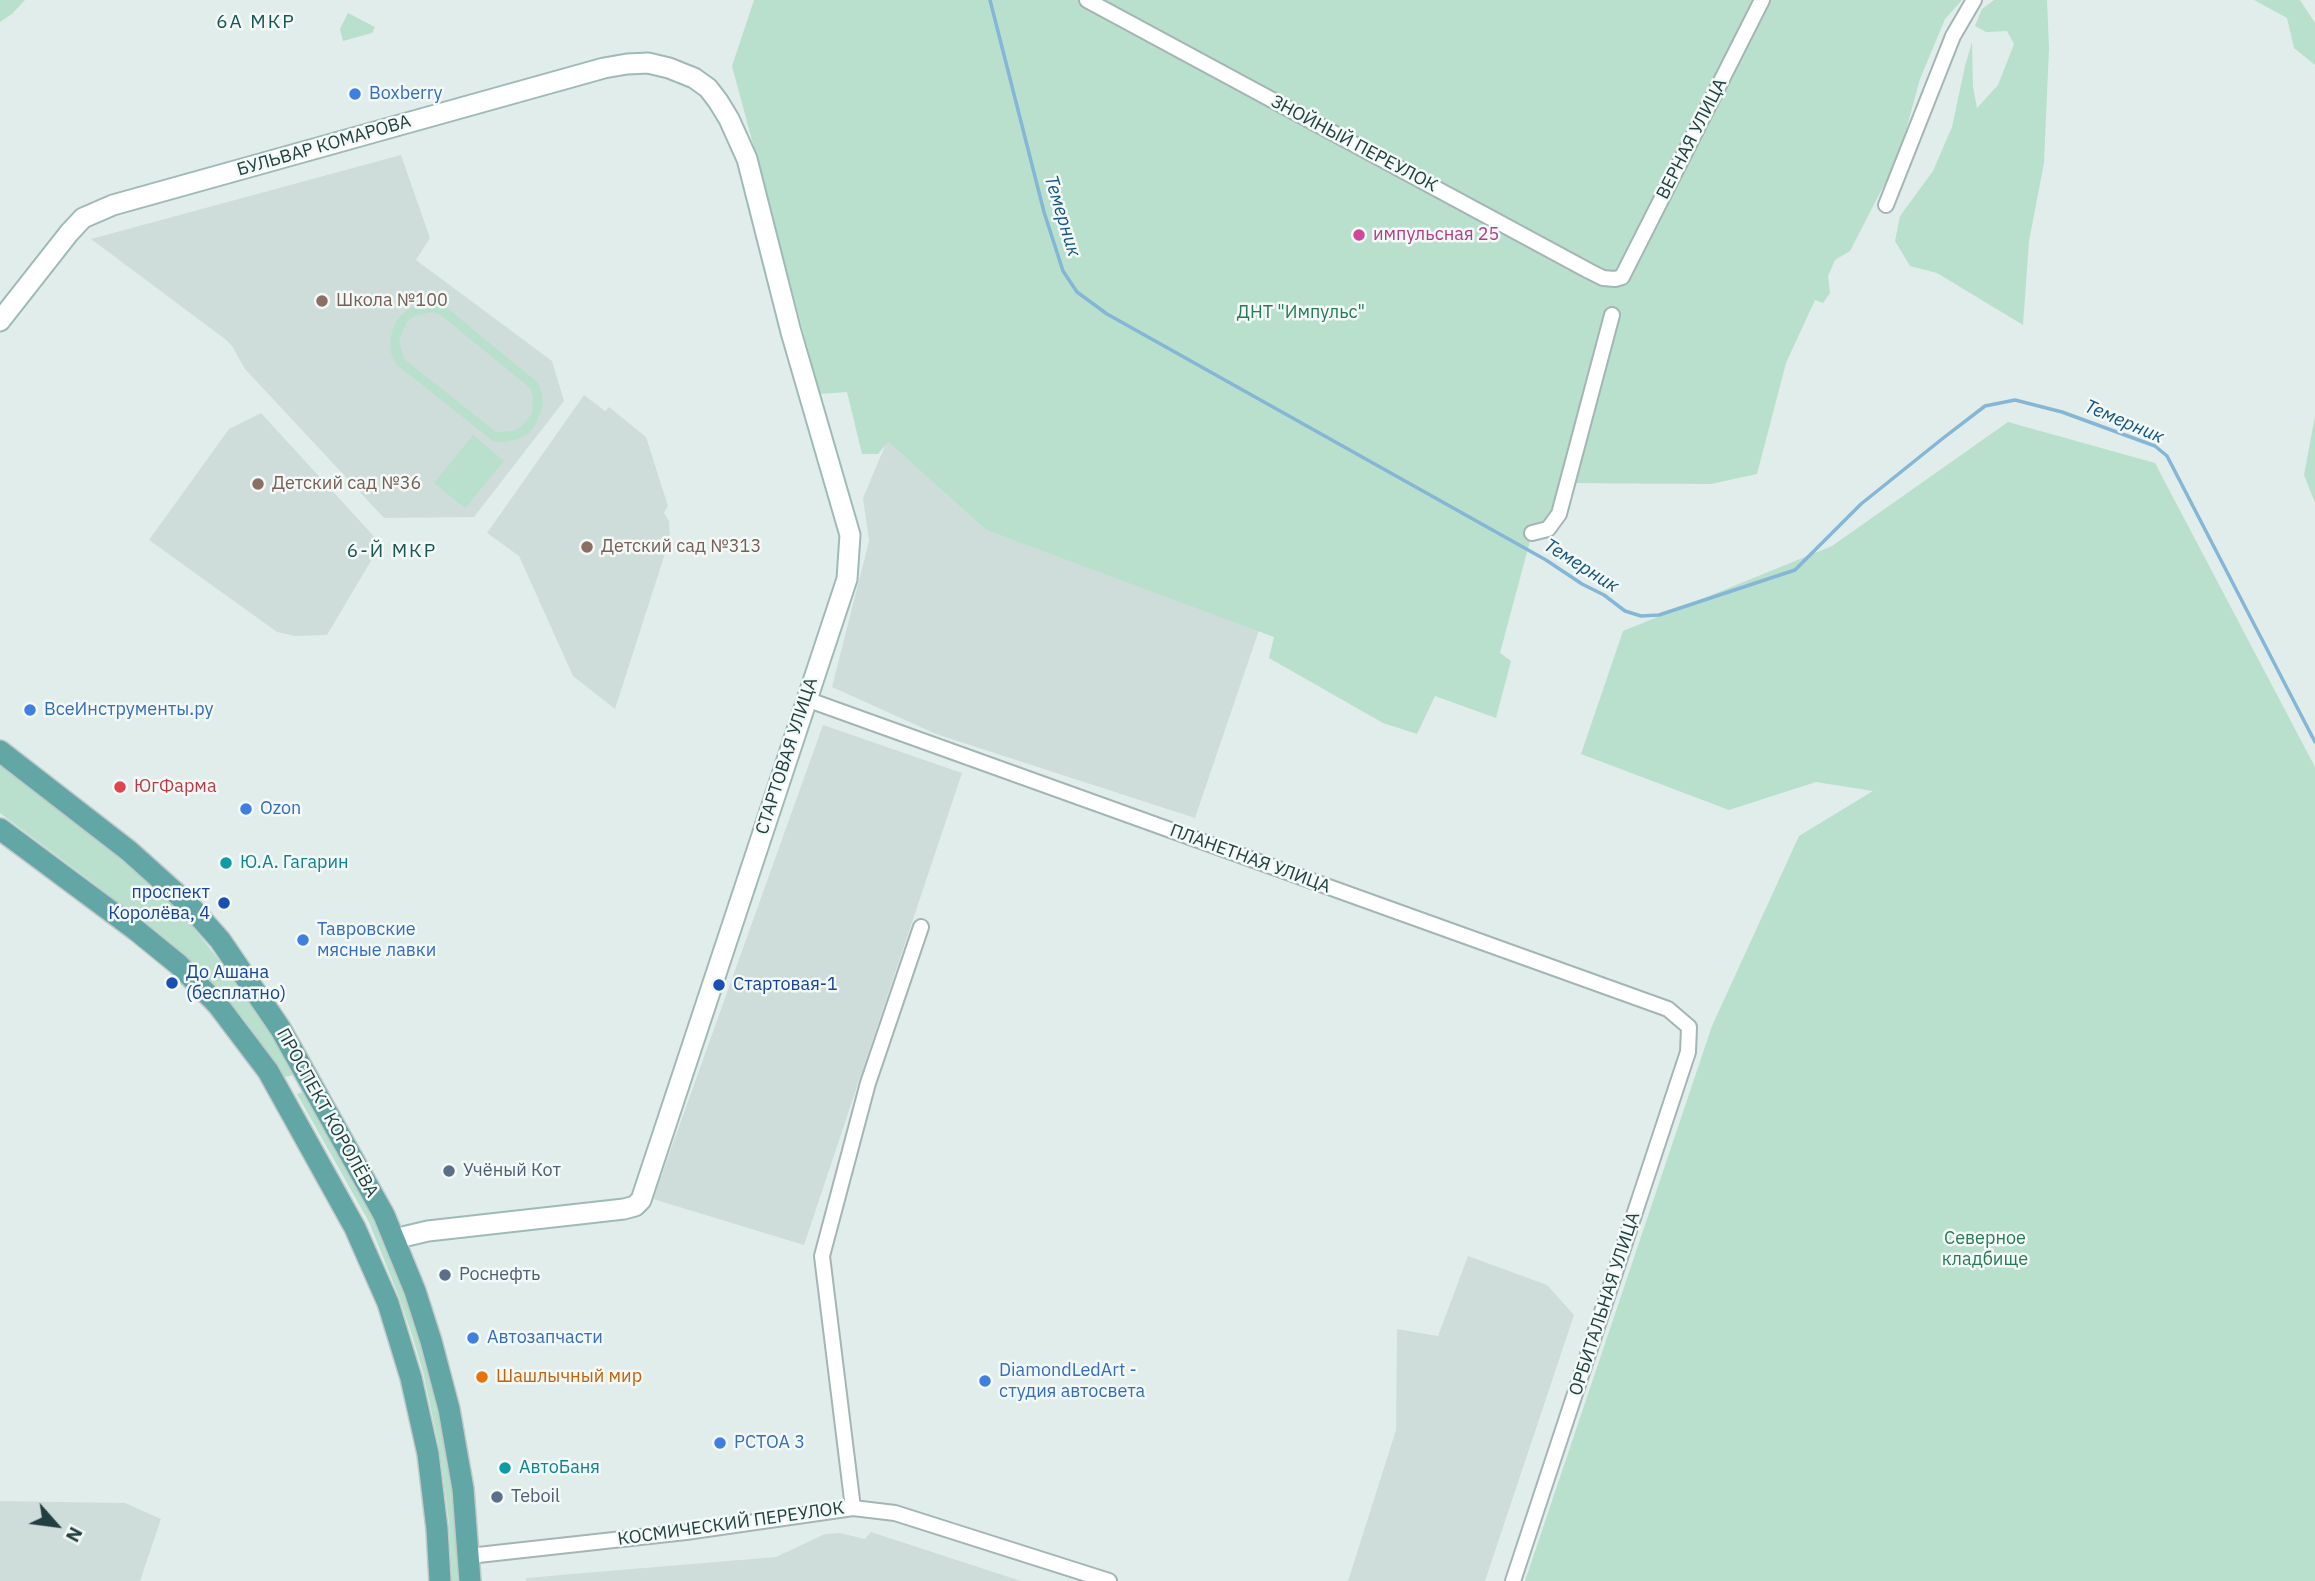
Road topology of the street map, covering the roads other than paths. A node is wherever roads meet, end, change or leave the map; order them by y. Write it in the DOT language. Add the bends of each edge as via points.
graph roads {
  1 [pos="1087,0"];
  2 [pos="1762,0"];
  3 [pos="1974,0"];
  4 [pos="694,78"];
  5 [pos="1886,205"];
  6 [pos="1622,277"];
  7 [pos="1612,315"];
  8 [pos="0,321"];
  9 [pos="1532,533"];
  10 [pos="806,699"];
  11 [pos="0,751"];
  12 [pos="0,829"];
  13 [pos="921,926"];
  14 [pos="1689,1027"];
  15 [pos="310,1082"];
  16 [pos="281,1095"];
  17 [pos="394,1239"];
  18 [pos="853,1508"];
  19 [pos="469,1556"];
  20 [pos="440,1581"];
  21 [pos="470,1581"];
  22 [pos="1109,1581"];
  23 [pos="1513,1581"];
  1 -- 6 [label="street, ЗНОЙНЫЙ ПЕРЕУЛОК" via="1589,271 1603,278"];
  2 -- 6 [label="street, ВЕРНАЯ УЛИЦА"];
  3 -- 5 [label="street" via="1953,36"];
  4 -- 8 [label="street, БУЛЬВАР КОМАРОВА" via="648,63 604,68 113,205 83,218"];
  4 -- 10 [label="street, СТАРТОВАЯ УЛИЦА" via="718,101 747,159 850,535 846,579"];
  7 -- 9 [label="street" via="1559,514 1548,529"];
  10 -- 14 [label="street, ПЛАНЕТНАЯ УЛИЦА" via="1668,1009"];
  10 -- 17 [label="street, СТАРТОВАЯ УЛИЦА" via="641,1200 624,1209 428,1231"];
  11 -- 15 [label="main road, ПРОСПЕКТ КОРОЛЁВА" via="130,851 188,904 252,985"];
  12 -- 16 [label="main road, ПРОСПЕКТ КОРОЛЁВА" via="179,965 236,1026"];
  13 -- 18 [label="street" via="868,1083 822,1256"];
  14 -- 23 [label="street, ОРБИТАЛЬНАЯ УЛИЦА" via="1688,1052"];
  15 -- 16 [label="main road" via="291,1082"];
  15 -- 17 [label="main road, ПРОСПЕКТ КОРОЛЁВА"];
  16 -- 20 [label="main road, ПРОСПЕКТ КОРОЛЁВА" via="355,1228 397,1329 428,1454"];
  17 -- 19 [label="main road, ПРОСПЕКТ КОРОЛЁВА" via="427,1329 449,1409"];
  18 -- 19 [label="street, КОСМИЧЕСКИЙ ПЕРЕУЛОК"];
  18 -- 22 [label="street, КОСМИЧЕСКИЙ ПЕРЕУЛОК" via="895,1513"];
  19 -- 21 [label="main road, ПРОСПЕКТ КОРОЛЁВА"];
}
